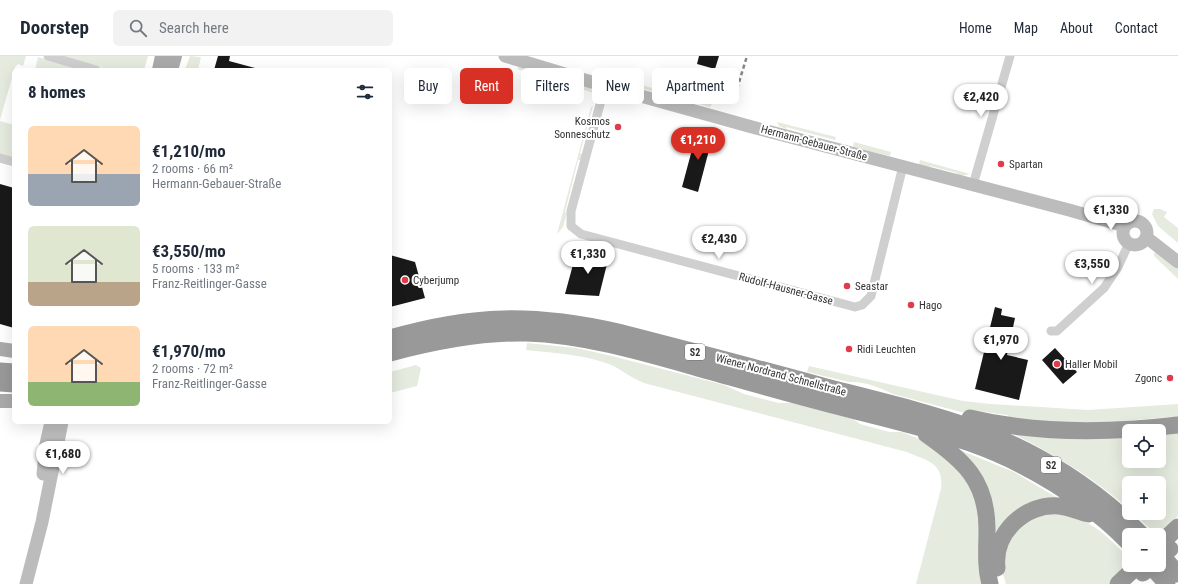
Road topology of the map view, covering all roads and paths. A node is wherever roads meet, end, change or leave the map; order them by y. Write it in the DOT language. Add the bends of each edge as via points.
graph roads {
  1 [pos="48,56"];
  2 [pos="162,56"];
  3 [pos="175,56"];
  4 [pos="505,56"];
  5 [pos="1010,56"];
  6 [pos="89,68"];
  7 [pos="159,68"];
  8 [pos="172,68"];
  9 [pos="592,82"];
  10 [pos="644,96"];
  11 [pos="600,104"];
  12 [pos="0,158"];
  13 [pos="12,161"];
  14 [pos="903,166"];
  15 [pos="973,185"];
  16 [pos="1125,226"];
  17 [pos="1146,237"];
  18 [pos="1129,243"];
  19 [pos="1178,262"];
  20 [pos="1051,331"];
  21 [pos="392,338"];
  22 [pos="0,349"];
  23 [pos="12,351"];
  24 [pos="392,353"];
  25 [pos="0,371"];
  26 [pos="12,372"];
  27 [pos="0,383"];
  28 [pos="12,384"];
  29 [pos="0,401"];
  30 [pos="12,401"];
  31 [pos="946,419"];
  32 [pos="51,424"];
  33 [pos="62,424"];
  34 [pos="1178,425"];
  35 [pos="914,426"];
  36 [pos="1099,516"];
  37 [pos="42,522"];
  38 [pos="1178,527"];
  39 [pos="1134,528"];
  40 [pos="1122,537"];
  41 [pos="1166,546"];
  42 [pos="1166,550"];
  43 [pos="1139,572"];
  44 [pos="1146,572"];
  45 [pos="1178,574"];
  46 [pos="26,584"];
  47 [pos="990,584"];
  48 [pos="1000,584"];
  49 [pos="1118,584"];
  50 [pos="1167,584"];
  1 -- 6 [label="street"];
  2 -- 7 [label="main road"];
  3 -- 8 [label="main road"];
  4 -- 9 [label="street, Hermann-Gebauer-Straße"];
  5 -- 15 [label="street"];
  10 -- 14 [label="street, Hermann-Gebauer-Straße"];
  11 -- 14 [label="street, Rudolf-Hausner-Gasse" via="572,211 571,226 581,234 854,307 862,305 870,296"];
  12 -- 13 [label="street"];
  14 -- 15 [label="street, Hermann-Gebauer-Straße"];
  15 -- 16 [label="street, Hermann-Gebauer-Straße"];
  16 -- 17 [label="street, Hermann-Gebauer-Straße" via="1131,221 1140,222 1146,228"];
  16 -- 18 [label="street" via="1123,235"];
  17 -- 18 [label="street" via="1141,243"];
  17 -- 19 [label="street, Hermann-Gebauer-Straße"];
  18 -- 20 [label="street" via="1104,288 1057,331"];
  21 -- 31 [label="highway, Wiener Nordrand Schnellstraße / S2" via="470,320 519,318 567,322 618,332"];
  22 -- 23 [label="main road"];
  24 -- 35 [label="highway, Wiener Nordrand Schnellstraße / S2" via="479,335 527,333 576,338"];
  25 -- 26 [label="highway"];
  27 -- 28 [label="highway"];
  29 -- 30 [label="main road"];
  31 -- 34 [label="highway" via="962,416 999,424 1061,429 1122,429"];
  31 -- 39 [label="highway, Wiener Nordrand Schnellstraße / S2" via="1039,457 1090,491"];
  32 -- 37 [label="street" via="46,444"];
  33 -- 37 [label="street"];
  35 -- 36 [label="highway, Wiener Nordrand Schnellstraße / S2" via="971,443 1000,455 1050,482"];
  35 -- 47 [label="highway" via="956,456 974,479 984,501"];
  36 -- 40 [label="highway, Wiener Nordrand Schnellstraße / S2"];
  36 -- 48 [label="highway" via="1058,506 1042,507 1026,513 1010,526 1001,541 996,564"];
  37 -- 46 [label="street"];
  38 -- 41 [label="highway"];
  42 -- 45 [label="highway"];
  43 -- 49 [label="highway"];
  44 -- 50 [label="highway"];
}
